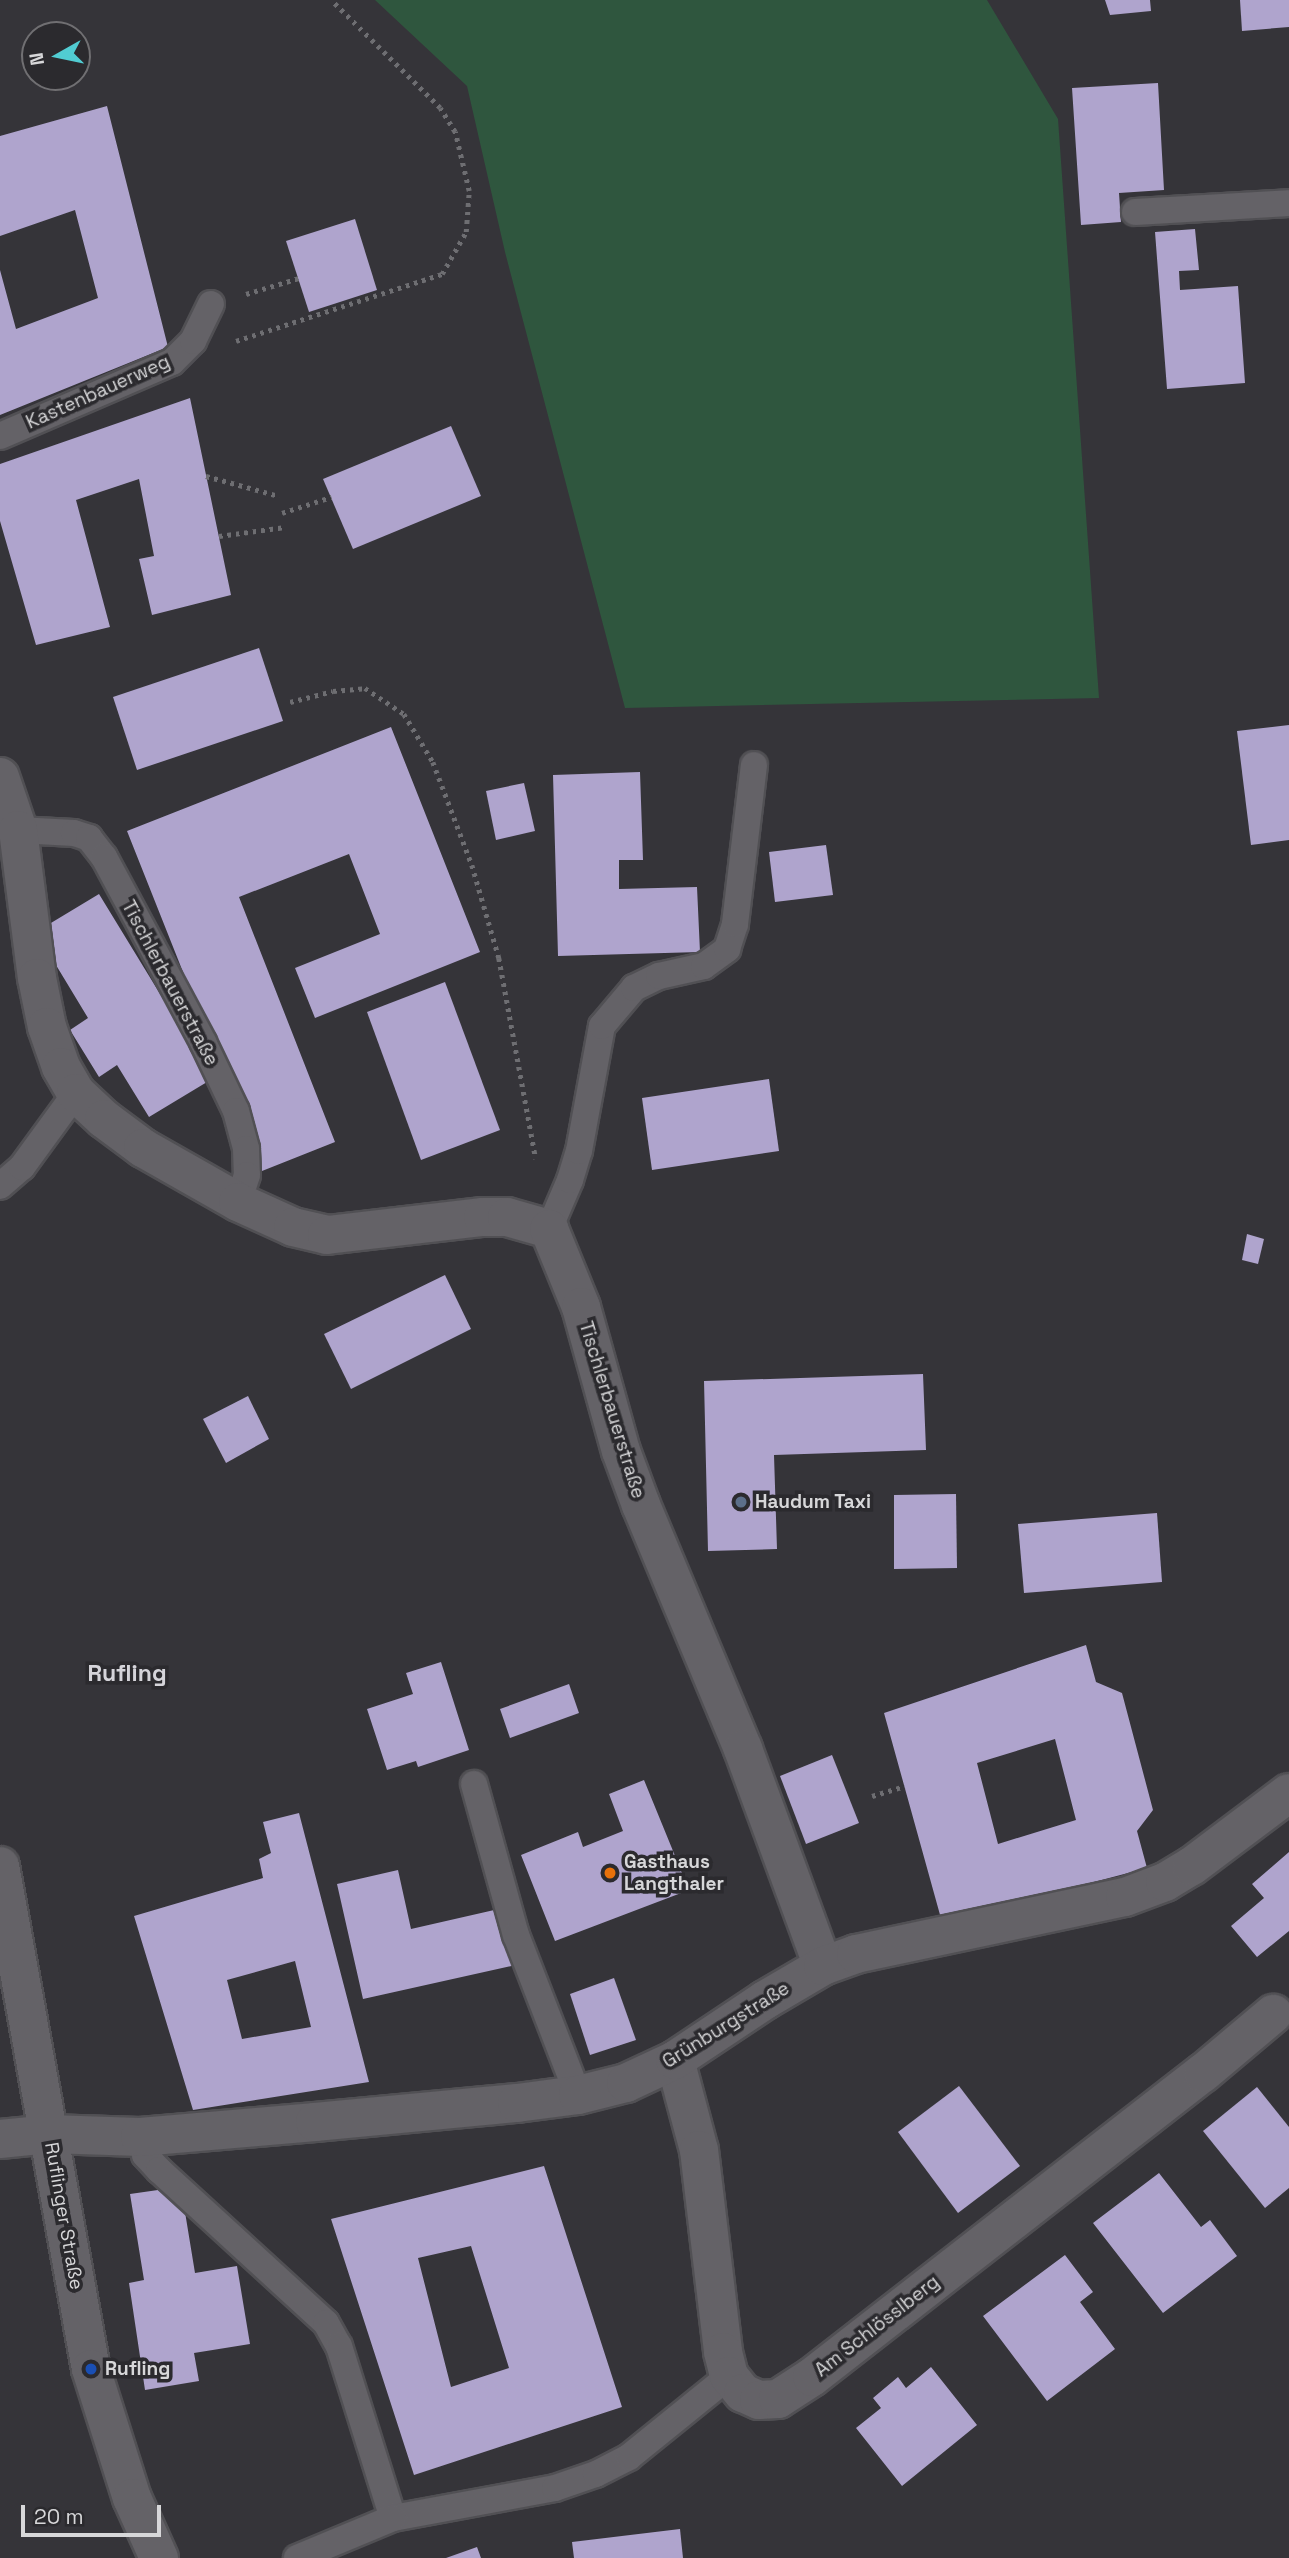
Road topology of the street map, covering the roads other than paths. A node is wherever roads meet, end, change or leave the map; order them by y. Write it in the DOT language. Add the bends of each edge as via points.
graph roads {
  1 [pos="1289,203"];
  2 [pos="1136,212"];
  3 [pos="211,304"];
  4 [pos="0,436"];
  5 [pos="754,765"];
  6 [pos="0,778"];
  7 [pos="18,830"];
  8 [pos="76,1093"];
  9 [pos="0,1186"];
  10 [pos="238,1202"];
  11 [pos="549,1229"];
  12 [pos="474,1784"];
  13 [pos="1289,1793"];
  14 [pos="0,1866"];
  15 [pos="823,1966"];
  16 [pos="1272,2014"];
  17 [pos="676,2060"];
  18 [pos="578,2095"];
  19 [pos="49,2134"];
  20 [pos="140,2137"];
  21 [pos="0,2139"];
  22 [pos="729,2376"];
  23 [pos="393,2518"];
  24 [pos="159,2558"];
  25 [pos="297,2558"];
  1 -- 2 [label="lane"];
  3 -- 4 [label="lane, Kastenbauerweg" via="193,341 172,362"];
  5 -- 11 [label="lane" via="735,924 727,949 704,967 659,976 634,988 602,1026 579,1151"];
  6 -- 7 [label="street"];
  7 -- 8 [label="street" via="47,1027"];
  7 -- 10 [label="lane, Tischlerbauerstraße" via="74,833 89,838 104,857 236,1111 247,1175"];
  8 -- 9 [label="lane" via="22,1167"];
  8 -- 10 [label="street" via="143,1148"];
  10 -- 11 [label="street" via="293,1227 327,1235 483,1217 507,1217"];
  11 -- 15 [label="street, Tischlerbauerstraße" via="581,1307 640,1505 743,1749"];
  12 -- 18 [label="lane" via="516,1935"];
  13 -- 15 [label="street, Grünburgstraße" via="1192,1866 1125,1897 856,1954"];
  14 -- 19 [label="street, Ruflinger Straße"];
  15 -- 17 [label="street, Grünburgstraße"];
  16 -- 22 [label="street, Am Schlösslberg" via="1203,2073 778,2399 759,2400 743,2393"];
  17 -- 18 [label="street, Grünburgstraße" via="626,2083"];
  17 -- 22 [label="street" via="699,2150"];
  18 -- 20 [label="street, Grünburgstraße"];
  19 -- 20 [label="street, Grünburgstraße"];
  19 -- 21 [label="street, Grünburgstraße"];
  19 -- 24 [label="street, Ruflinger Straße" via="91,2369 132,2498"];
  20 -- 23 [label="lane" via="145,2155 159,2170 326,2323 339,2346"];
  22 -- 23 [label="lane" via="629,2457 596,2474 555,2488"];
  23 -- 25 [label="lane"];
}
